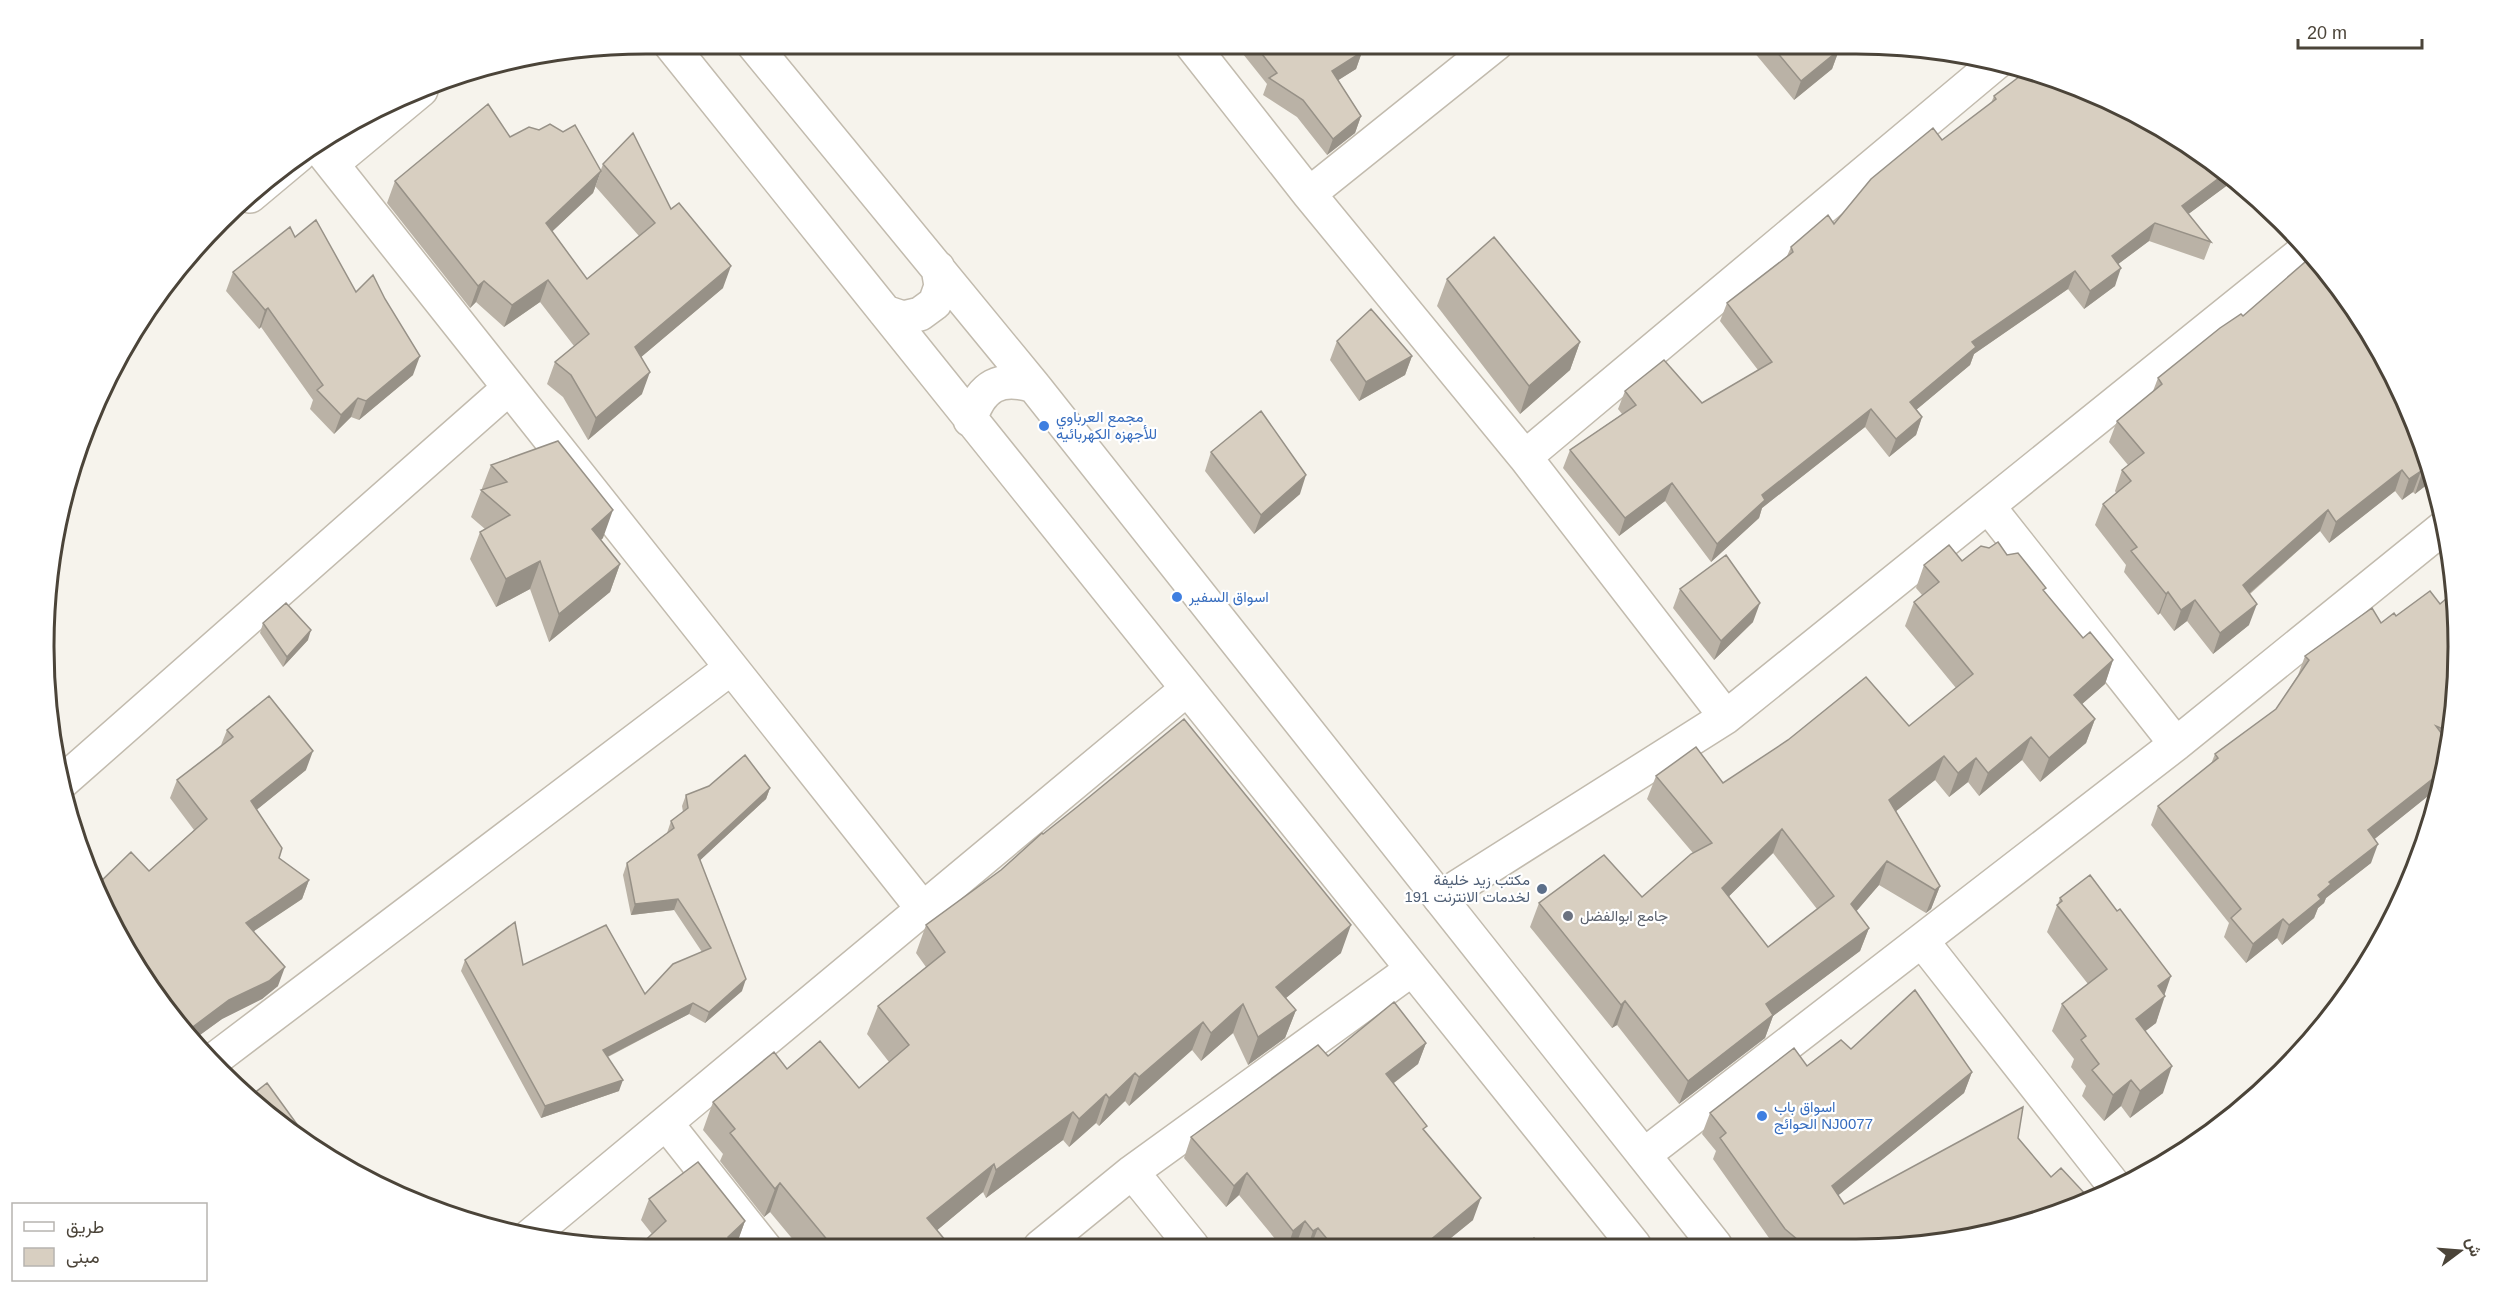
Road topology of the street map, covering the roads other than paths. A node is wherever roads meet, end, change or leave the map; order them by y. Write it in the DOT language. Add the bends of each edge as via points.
graph roads {
  1 [pos="678,54"];
  2 [pos="761,54"];
  3 [pos="1199,54"];
  4 [pos="1484,54"];
  5 [pos="1988,69"];
  6 [pos="379,117"];
  7 [pos="324,154"];
  8 [pos="1309,194"];
  9 [pos="2300,255"];
  10 [pos="938,268"];
  11 [pos="885,312"];
  12 [pos="1034,386"];
  13 [pos="509,388"];
  14 [pos="970,420"];
  15 [pos="1525,457"];
  16 [pos="1988,506"];
  17 [pos="2437,532"];
  18 [pos="732,668"];
  19 [pos="1187,689"];
  20 [pos="1726,717"];
  21 [pos="2176,744"];
  22 [pos="68,777"];
  23 [pos="1440,898"];
  24 [pos="923,909"];
  25 [pos="1922,941"];
  26 [pos="1411,970"];
  27 [pos="220,1056"];
  28 [pos="666,1123"];
  29 [pos="1644,1155"];
  30 [pos="1132,1172"];
  31 [pos="2111,1181"];
  32 [pos="538,1229"];
  33 [pos="758,1239"];
  34 [pos="1050,1239"];
  35 [pos="1186,1239"];
  36 [pos="1629,1239"];
  37 [pos="1710,1239"];
  1 -- 11 [label="street"];
  2 -- 10 [label="street"];
  3 -- 8 [label="street"];
  4 -- 8 [label="street"];
  5 -- 15 [label="street"];
  6 -- 7 [label="street"];
  7 -- 13 [label="street"];
  8 -- 15 [label="street"];
  9 -- 16 [label="street"];
  10 -- 11 [label="street" via="941,286 935,303 920,314 903,318"];
  10 -- 12 [label="street"];
  11 -- 14 [label="street"];
  12 -- 14 [label="street" via="1018,381 1000,382 986,390 975,404"];
  12 -- 23 [label="street"];
  13 -- 18 [label="street"];
  13 -- 22 [label="street"];
  14 -- 19 [label="street"];
  15 -- 20 [label="street"];
  16 -- 20 [label="street"];
  16 -- 21 [label="street"];
  17 -- 21 [label="street"];
  18 -- 24 [label="street"];
  18 -- 27 [label="street"];
  19 -- 24 [label="street"];
  19 -- 26 [label="street"];
  20 -- 23 [label="street"];
  21 -- 25 [label="street"];
  23 -- 29 [label="street"];
  24 -- 28 [label="street"];
  25 -- 29 [label="street"];
  25 -- 31 [label="street"];
  26 -- 30 [label="street"];
  26 -- 36 [label="street"];
  28 -- 32 [label="street"];
  28 -- 33 [label="street"];
  29 -- 37 [label="street"];
  30 -- 34 [label="street"];
  30 -- 35 [label="street"];
}
